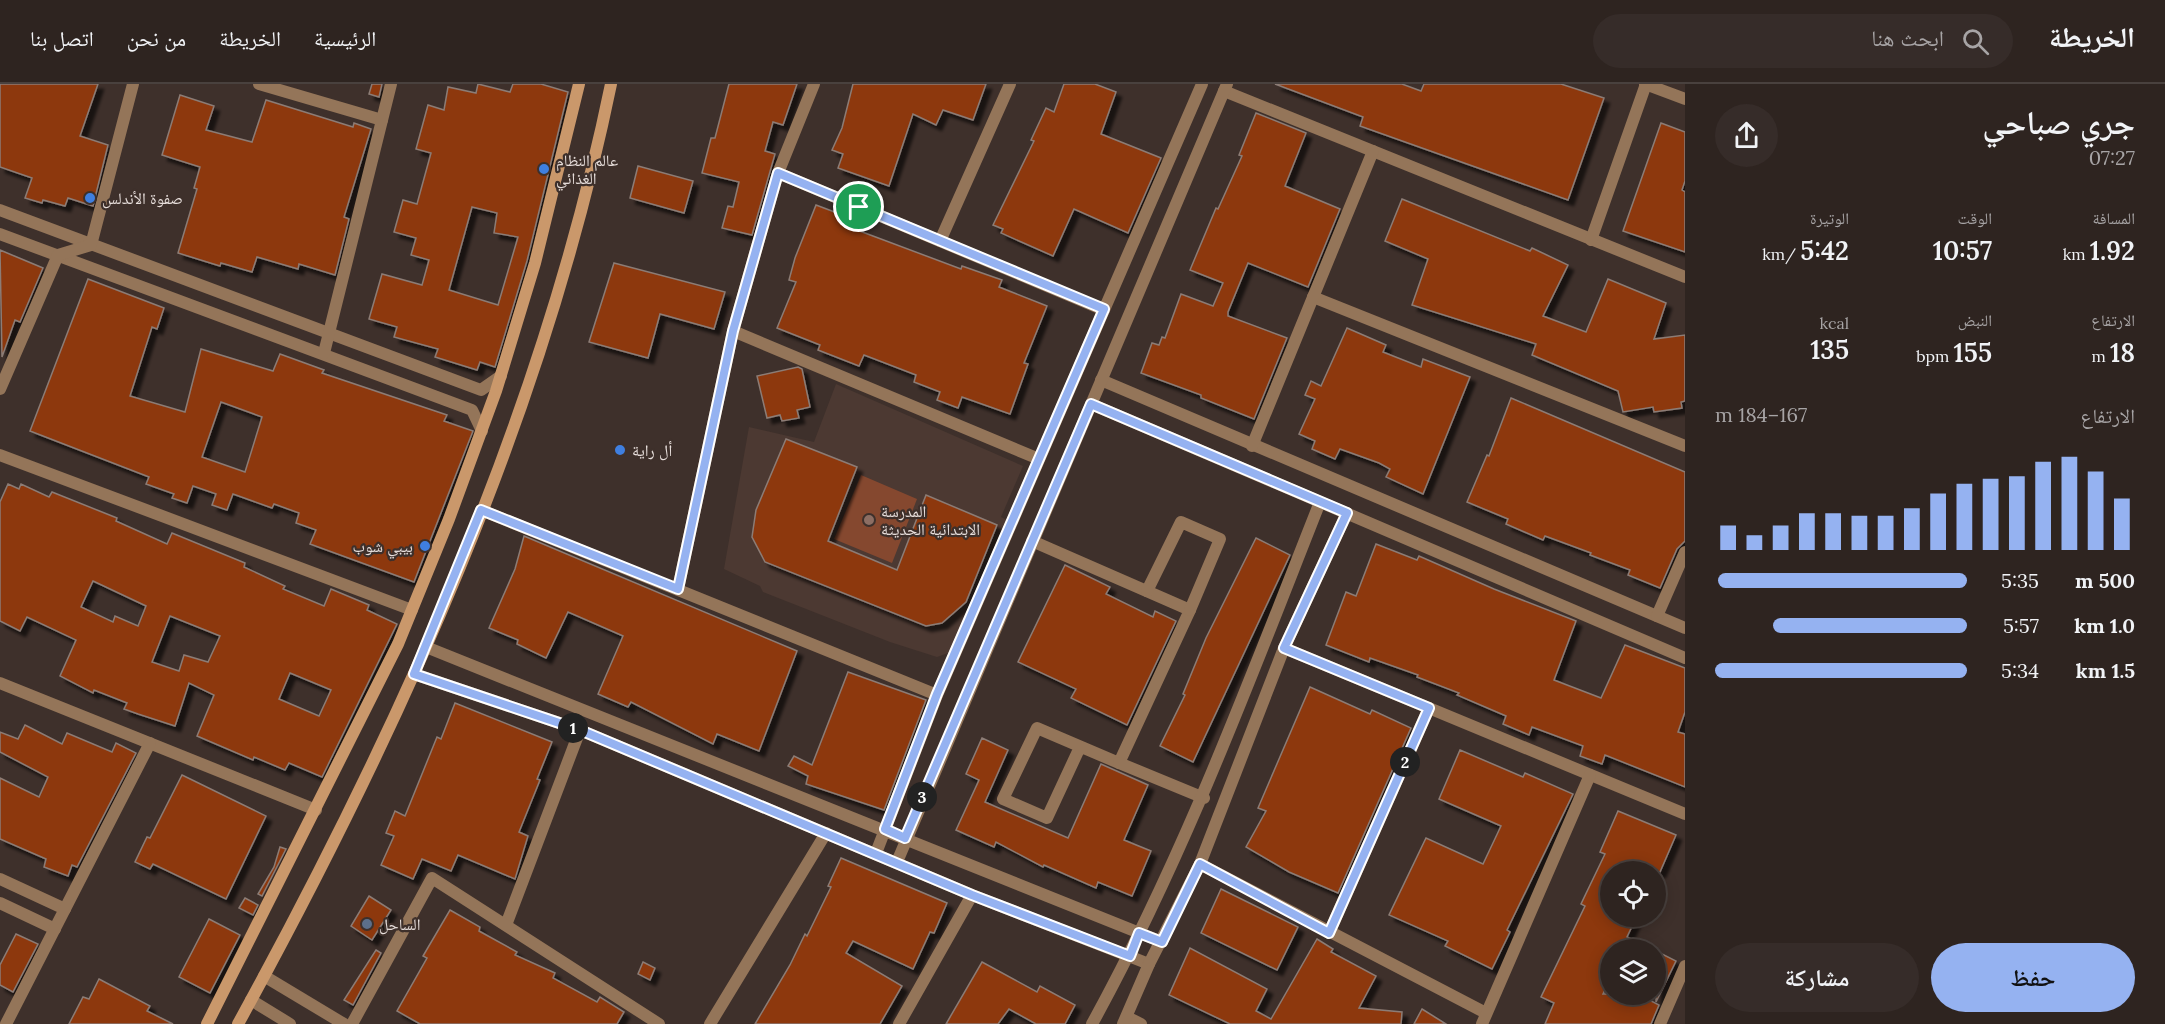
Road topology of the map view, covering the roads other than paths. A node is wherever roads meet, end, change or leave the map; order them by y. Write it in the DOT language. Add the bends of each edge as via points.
graph roads {
  1 [pos="133,84"];
  2 [pos="259,84"];
  3 [pos="391,84"];
  4 [pos="579,84"];
  5 [pos="612,84"];
  6 [pos="814,84"];
  7 [pos="1010,84"];
  8 [pos="1202,84"];
  9 [pos="1645,84"];
  10 [pos="1225,87"];
  11 [pos="1685,99"];
  12 [pos="382,120"];
  13 [pos="1372,151"];
  14 [pos="778,173"];
  15 [pos="0,210"];
  16 [pos="0,234"];
  17 [pos="1591,240"];
  18 [pos="940,241"];
  19 [pos="91,245"];
  20 [pos="58,255"];
  21 [pos="1685,278"];
  22 [pos="1313,297"];
  23 [pos="1104,309"];
  24 [pos="733,331"];
  25 [pos="328,335"];
  26 [pos="324,353"];
  27 [pos="501,376"];
  28 [pos="1101,380"];
  29 [pos="0,388"];
  30 [pos="1091,404"];
  31 [pos="482,431"];
  32 [pos="1252,446"];
  33 [pos="1685,446"];
  34 [pos="0,455"];
  35 [pos="1039,459"];
  36 [pos="1320,502"];
  37 [pos="481,510"];
  38 [pos="1347,513"];
  39 [pos="1032,541"];
  40 [pos="1685,552"];
  41 [pos="678,589"];
  42 [pos="1148,591"];
  43 [pos="412,610"];
  44 [pos="1190,610"];
  45 [pos="1657,616"];
  46 [pos="1685,628"];
  47 [pos="426,647"];
  48 [pos="1284,648"];
  49 [pos="1685,658"];
  50 [pos="414,674"];
  51 [pos="0,683"];
  52 [pos="937,694"];
  53 [pos="1429,708"];
  54 [pos="580,730"];
  55 [pos="150,743"];
  56 [pos="1080,747"];
  57 [pos="1119,764"];
  58 [pos="1590,775"];
  59 [pos="1204,798"];
  60 [pos="316,810"];
  61 [pos="1685,814"];
  62 [pos="885,829"];
  63 [pos="826,833"];
  64 [pos="905,838"];
  65 [pos="876,853"];
  66 [pos="897,862"];
  67 [pos="1200,864"];
  68 [pos="0,879"];
  69 [pos="972,895"];
  70 [pos="0,903"];
  71 [pos="65,909"];
  72 [pos="506,925"];
  73 [pos="55,929"];
  74 [pos="1139,933"];
  75 [pos="1329,933"];
  76 [pos="1162,942"];
  77 [pos="1130,956"];
  78 [pos="1149,964"];
  79 [pos="1685,966"];
  80 [pos="264,976"];
  81 [pos="251,1000"];
  82 [pos="1484,1018"];
  83 [pos="1125,1020"];
  84 [pos="6,1024"];
  85 [pos="207,1024"];
  86 [pos="238,1024"];
  87 [pos="290,1024"];
  88 [pos="344,1024"];
  89 [pos="352,1024"];
  90 [pos="659,1024"];
  91 [pos="710,1024"];
  92 [pos="899,1024"];
  93 [pos="1092,1024"];
  94 [pos="1141,1024"];
  95 [pos="1660,1024"];
  1 -- 19 [label="street"];
  2 -- 12 [label="street"];
  3 -- 12 [label="street"];
  4 -- 27 [label="main road" via="535,263"];
  5 -- 37 [label="main road" via="562,277 523,402"];
  6 -- 14 [label="street"];
  7 -- 18 [label="street"];
  8 -- 23 [label="street"];
  9 -- 11 [label="street"];
  9 -- 17 [label="street"];
  10 -- 13 [label="street"];
  10 -- 28 [label="street"];
  12 -- 25 [label="street"];
  13 -- 17 [label="street"];
  13 -- 22 [label="street"];
  14 -- 18 [label="street"];
  14 -- 24 [label="street"];
  15 -- 19 [label="street"];
  16 -- 20 [label="street"];
  17 -- 21 [label="street"];
  18 -- 23 [label="street"];
  19 -- 20 [label="street"];
  19 -- 25 [label="street"];
  20 -- 26 [label="street"];
  20 -- 29 [label="street"];
  22 -- 32 [label="street"];
  22 -- 33 [label="street"];
  23 -- 35 [label="street"];
  24 -- 35 [label="street"];
  24 -- 41 [label="street"];
  25 -- 26 [label="street"];
  25 -- 27 [label="street" via="481,390"];
  26 -- 31 [label="street" via="472,410"];
  27 -- 31 [label="main road"];
  28 -- 30 [label="street"];
  28 -- 32 [label="street"];
  30 -- 36 [label="street"];
  30 -- 39 [label="street"];
  31 -- 43 [label="main road"];
  32 -- 45 [label="street"];
  34 -- 43 [label="street"];
  35 -- 52 [label="street"];
  36 -- 38 [label="street"];
  36 -- 59 [label="street"];
  37 -- 41 [label="street"];
  37 -- 47 [label="main road"];
  38 -- 48 [label="street"];
  38 -- 49 [label="street"];
  39 -- 42 [label="street"];
  39 -- 64 [label="street"];
  40 -- 45 [label="street"];
  41 -- 52 [label="street"];
  42 -- 44 [label="street"];
  42 -- 44 [label="street" via="1180,522 1220,539"];
  43 -- 60 [label="main road"];
  44 -- 57 [label="street"];
  45 -- 46 [label="street"];
  47 -- 50 [label="main road"];
  47 -- 62 [label="street"];
  48 -- 53 [label="street"];
  48 -- 67 [label="street"];
  50 -- 54 [label="street"];
  50 -- 80 [label="main road" via="306,901"];
  51 -- 55 [label="street"];
  52 -- 62 [label="street"];
  53 -- 58 [label="street"];
  53 -- 75 [label="street"];
  54 -- 63 [label="street"];
  54 -- 72 [label="street"];
  55 -- 60 [label="street"];
  55 -- 71 [label="street"];
  56 -- 56 [label="street" via="1037,728 1003,799 1047,818"];
  56 -- 57 [label="street"];
  57 -- 59 [label="street"];
  58 -- 61 [label="street"];
  58 -- 82 [label="street"];
  59 -- 74 [label="street"];
  60 -- 85 [label="main road"];
  62 -- 64 [label="street"];
  62 -- 65 [label="street"];
  63 -- 65 [label="street"];
  63 -- 91 [label="street"];
  64 -- 66 [label="street"];
  64 -- 74 [label="street"];
  65 -- 66 [label="street"];
  66 -- 69 [label="street"];
  67 -- 75 [label="street"];
  67 -- 76 [label="street"];
  68 -- 71 [label="street"];
  69 -- 77 [label="street"];
  69 -- 92 [label="street"];
  70 -- 73 [label="street"];
  71 -- 73 [label="street"];
  72 -- 89 [label="street" via="432,878"];
  72 -- 90 [label="street"];
  73 -- 84 [label="street"];
  74 -- 76 [label="street"];
  74 -- 77 [label="street"];
  75 -- 82 [label="street"];
  76 -- 78 [label="street"];
  77 -- 78 [label="street"];
  77 -- 93 [label="street"];
  78 -- 83 [label="street"];
  79 -- 95 [label="street"];
  80 -- 81 [label="main road"];
  80 -- 88 [label="street"];
  81 -- 86 [label="main road"];
  81 -- 87 [label="street"];
  83 -- 94 [label="street"];
}
